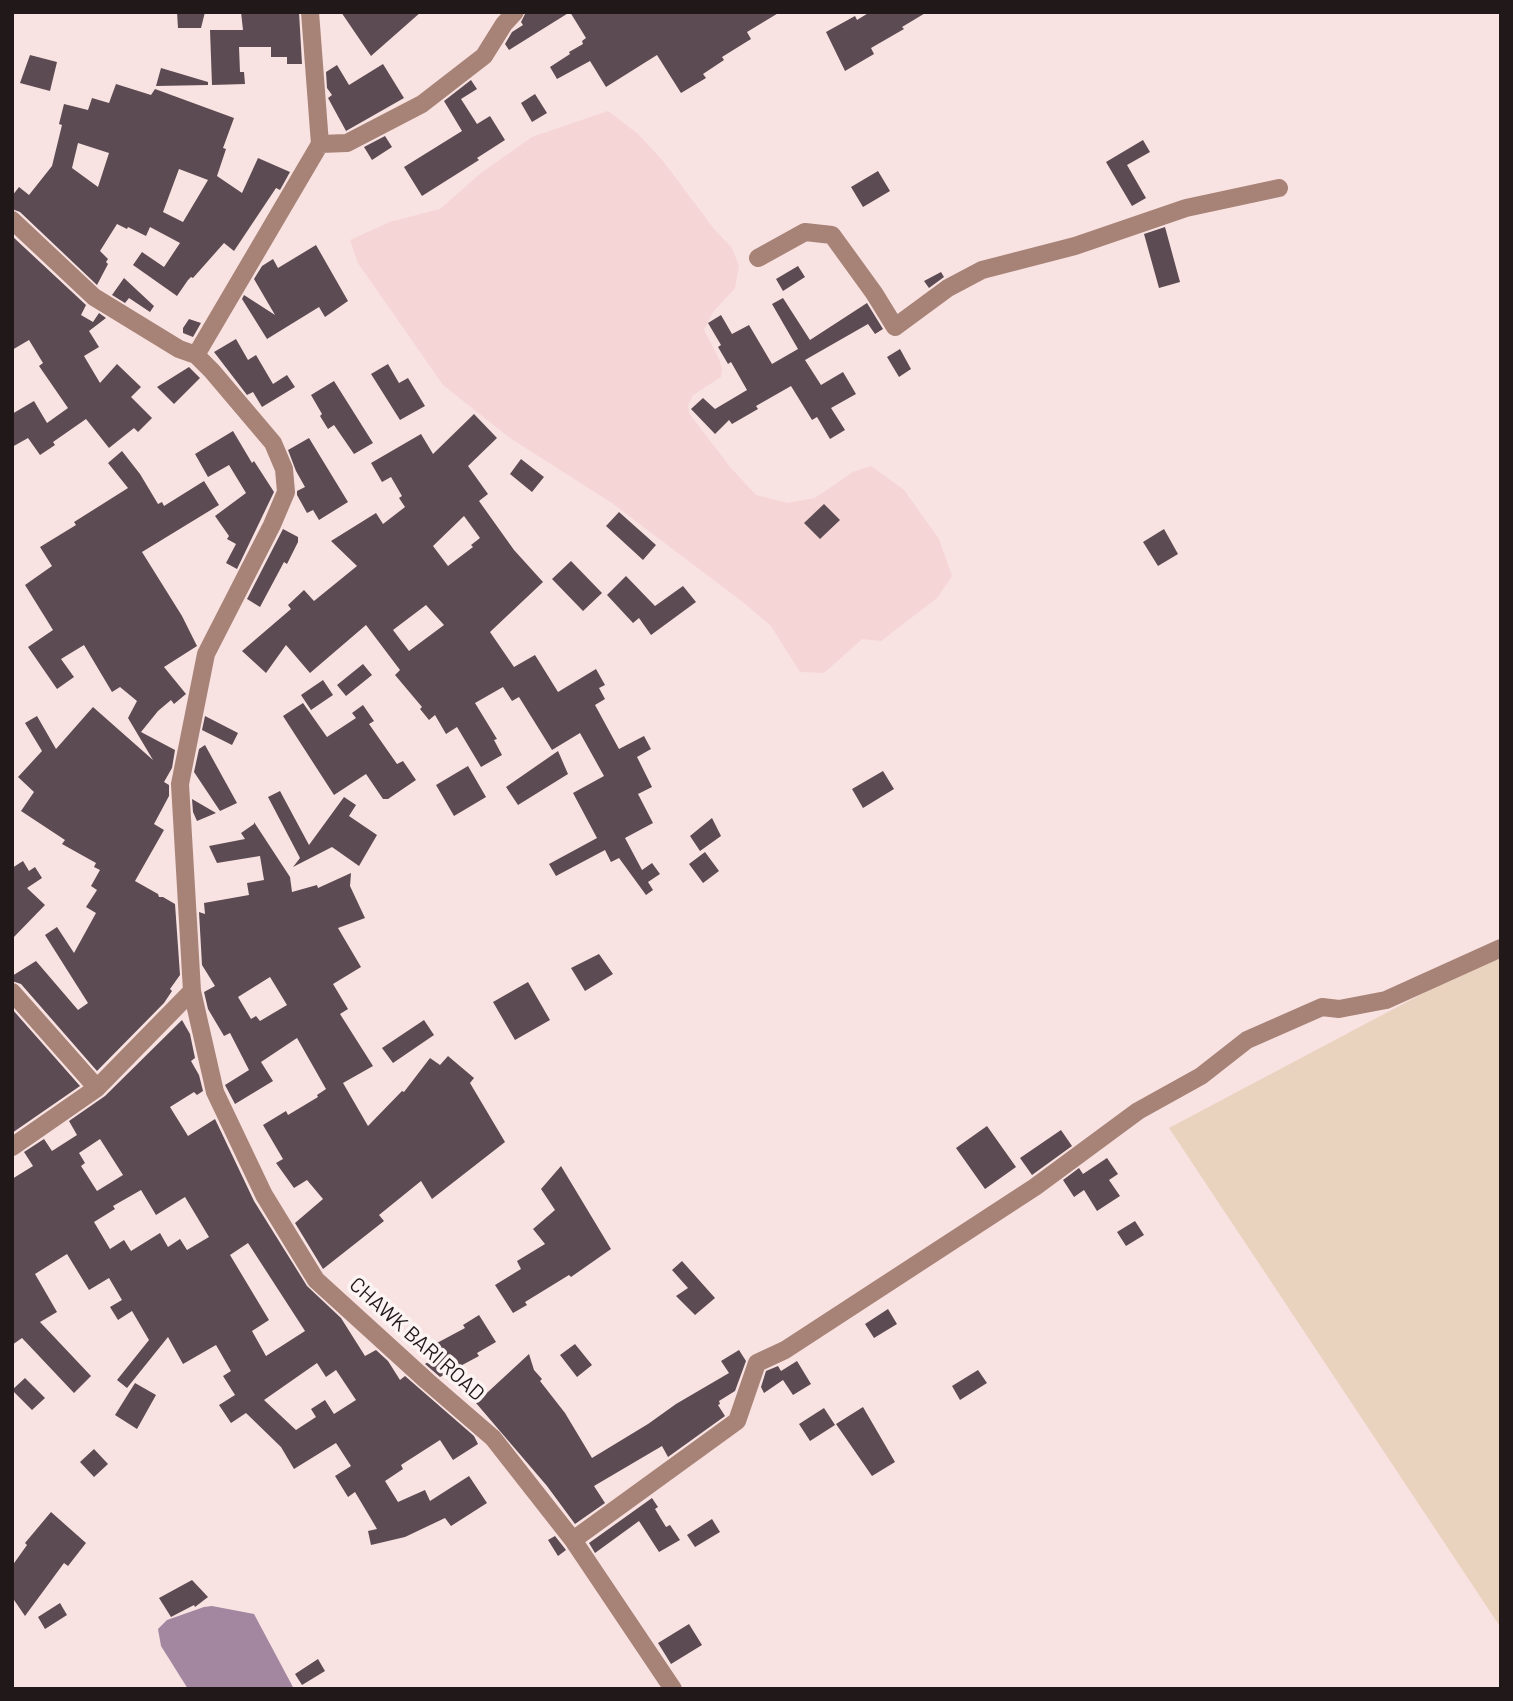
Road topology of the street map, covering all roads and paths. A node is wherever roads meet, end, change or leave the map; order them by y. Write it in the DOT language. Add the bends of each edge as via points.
graph roads {
  1 [pos="310,12"];
  2 [pos="515,12"];
  3 [pos="320,144"];
  4 [pos="1279,188"];
  5 [pos="12,220"];
  6 [pos="758,258"];
  7 [pos="196,355"];
  8 [pos="1501,948"];
  9 [pos="192,991"];
  10 [pos="12,992"];
  11 [pos="97,1088"];
  12 [pos="12,1147"];
  13 [pos="573,1540"];
  14 [pos="673,1689"];
  1 -- 3 [label="street"];
  2 -- 3 [label="street" via="484,56 422,104 347,143"];
  3 -- 7 [label="street"];
  4 -- 6 [label="street" via="1186,208 1075,246 982,270 948,288 895,327 832,235 805,232"];
  5 -- 7 [label="street" via="94,297"];
  7 -- 9 [label="street, CHAWK BARI ROAD" via="273,443 284,469 286,492 206,654 180,784"];
  8 -- 13 [label="street" via="1386,1000 1339,1009 1322,1007 1247,1040 1201,1076 1138,1111 1035,1187 785,1350 757,1363 737,1421"];
  9 -- 11 [label="street"];
  9 -- 13 [label="street, CHAWK BARI ROAD" via="215,1093 264,1195 316,1280 494,1438"];
  10 -- 11 [label="street"];
  11 -- 12 [label="street"];
  13 -- 14 [label="street, CHAWK BARI ROAD"];
}
